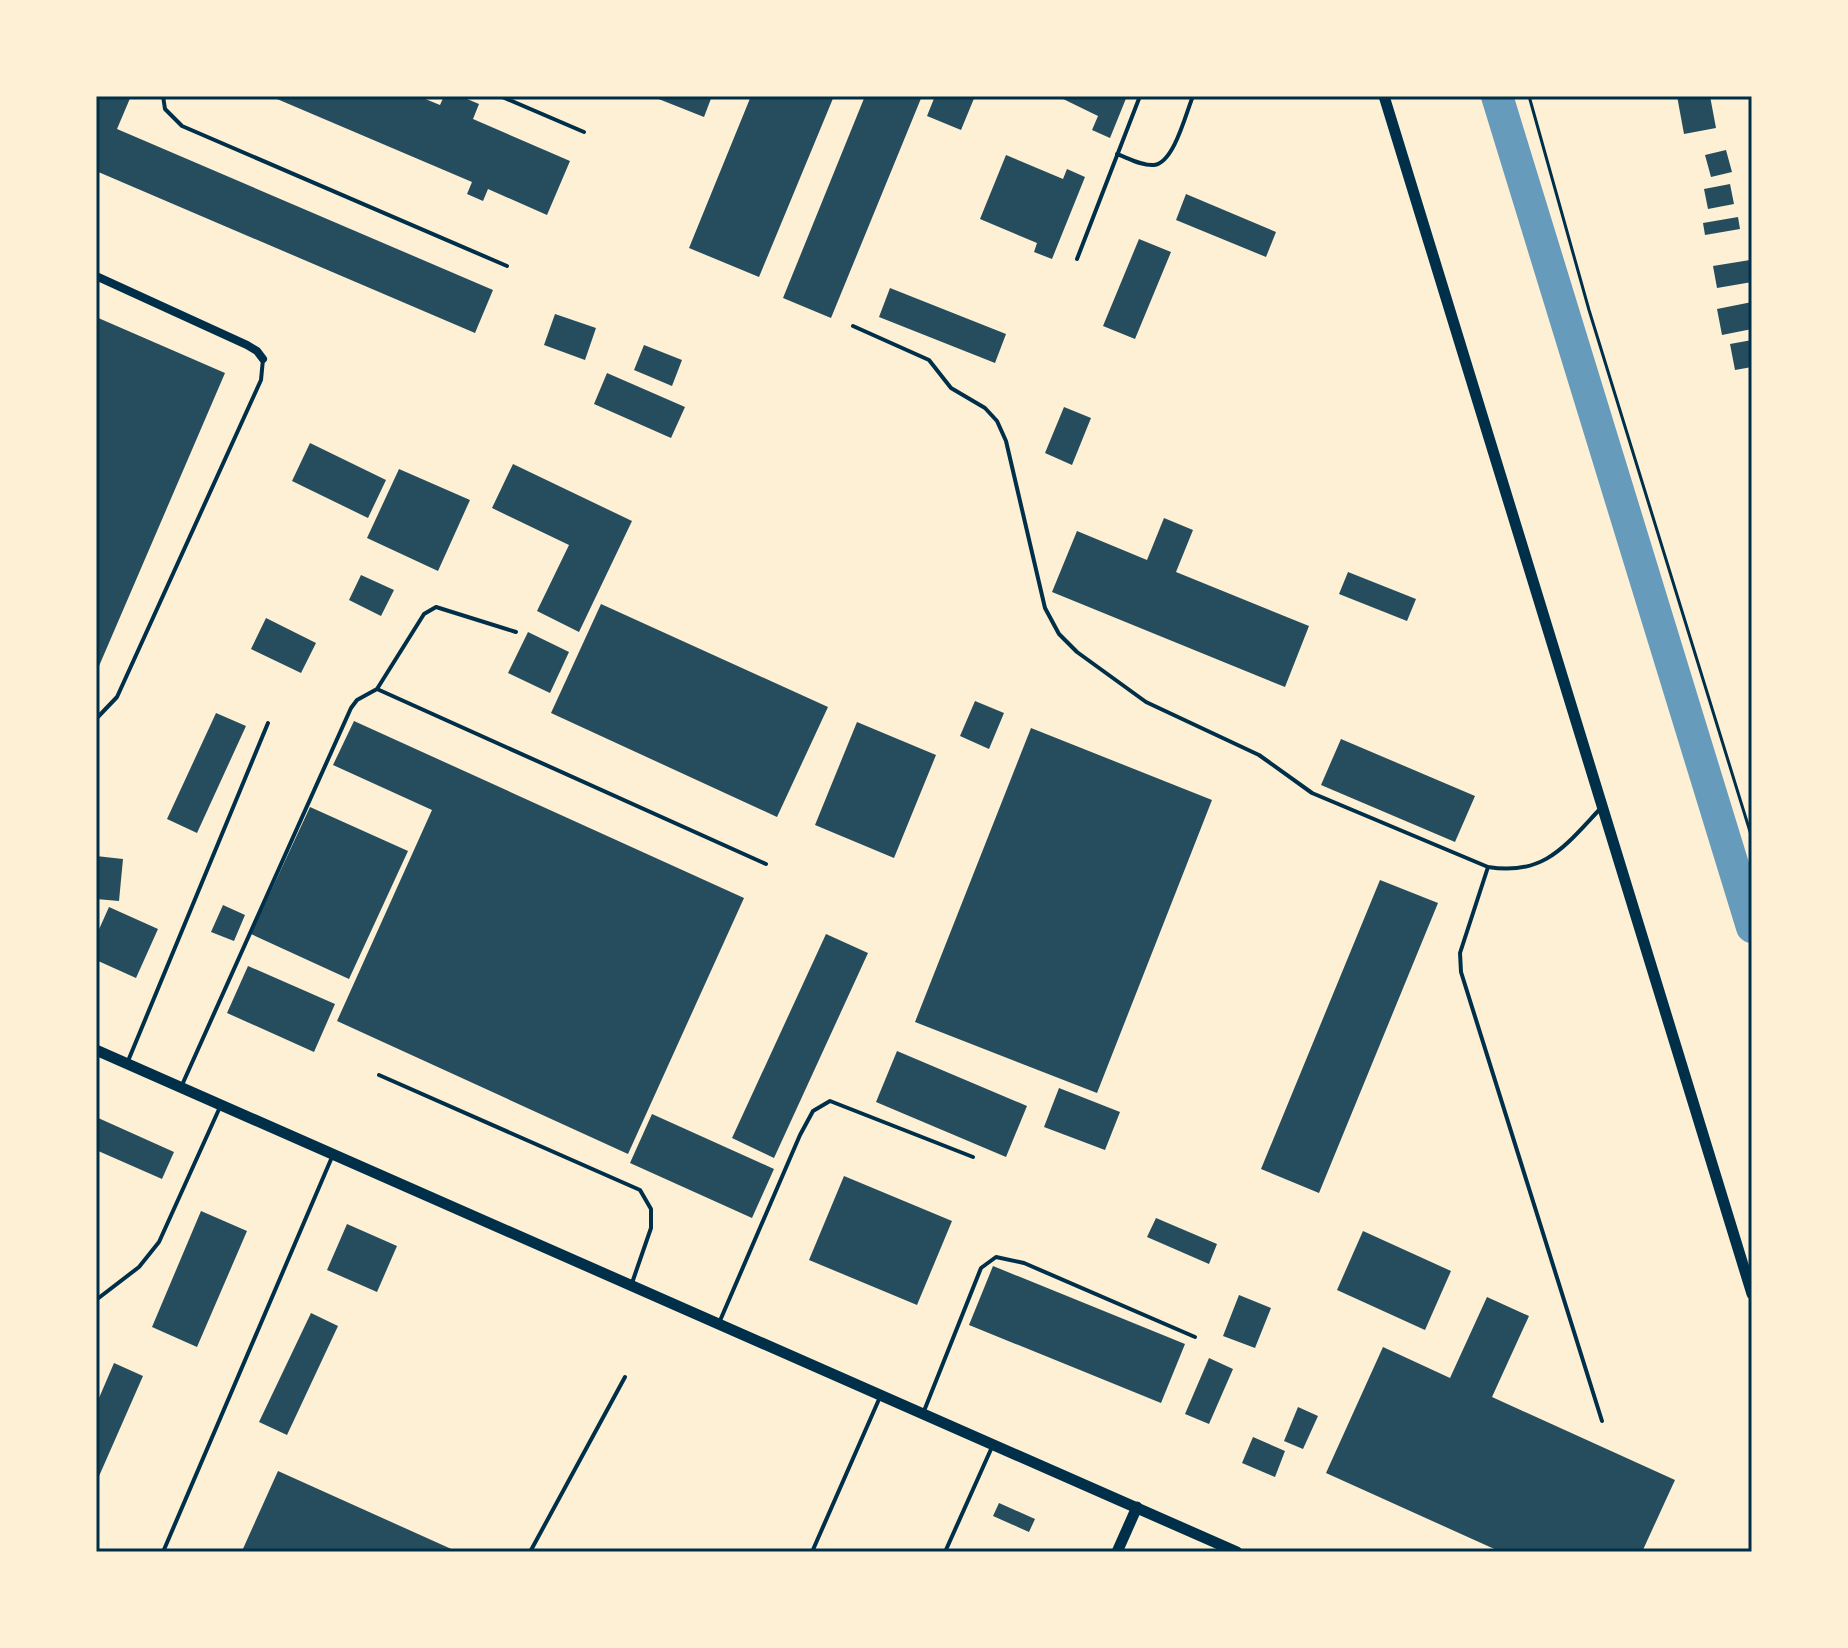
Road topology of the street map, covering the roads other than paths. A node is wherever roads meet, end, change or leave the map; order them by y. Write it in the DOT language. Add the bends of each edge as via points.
graph roads {
  1 [pos="163,96"];
  2 [pos="500,96"];
  3 [pos="1140,96"];
  4 [pos="1193,96"];
  5 [pos="1384,96"];
  6 [pos="584,132"];
  7 [pos="1117,154"];
  8 [pos="1077,259"];
  9 [pos="507,266"];
  10 [pos="96,276"];
  11 [pos="853,326"];
  12 [pos="263,359"];
  13 [pos="516,632"];
  14 [pos="377,689"];
  15 [pos="96,719"];
  16 [pos="268,723"];
  17 [pos="1602,808"];
  18 [pos="766,864"];
  19 [pos="1488,867"];
  20 [pos="96,1050"];
  21 [pos="127,1063"];
  22 [pos="379,1075"];
  23 [pos="181,1087"];
  24 [pos="221,1105"];
  25 [pos="333,1154"];
  26 [pos="973,1157"];
  27 [pos="631,1285"];
  28 [pos="1752,1294"];
  29 [pos="96,1300"];
  30 [pos="718,1324"];
  31 [pos="1195,1337"];
  32 [pos="625,1377"];
  33 [pos="881,1395"];
  34 [pos="923,1414"];
  35 [pos="1602,1421"];
  36 [pos="993,1444"];
  37 [pos="1137,1507"];
  38 [pos="163,1552"];
  39 [pos="530,1552"];
  40 [pos="812,1552"];
  41 [pos="945,1552"];
  42 [pos="1117,1552"];
  43 [pos="1237,1552"];
  1 -- 9 [label="lane" via="165,109 182,126"];
  2 -- 6 [label="lane"];
  3 -- 7 [label="lane"];
  4 -- 7 [label="lane" via="1162,162 1146,164"];
  5 -- 17 [label="street"];
  7 -- 8 [label="lane"];
  10 -- 12 [label="street" via="247,345"];
  11 -- 19 [label="lane" via="929,360 951,388 997,421 1045,608 1077,652 1146,702 1259,755 1312,793"];
  12 -- 15 [label="lane" via="261,380 117,697"];
  13 -- 14 [label="lane" via="430,608"];
  14 -- 18 [label="lane"];
  14 -- 23 [label="lane" via="351,708"];
  16 -- 21 [label="lane"];
  17 -- 19 [label="lane" via="1575,836 1526,869"];
  17 -- 28 [label="street"];
  19 -- 35 [label="lane" via="1460,953 1461,972"];
  20 -- 21 [label="street"];
  21 -- 23 [label="street"];
  22 -- 27 [label="lane" via="640,1190 651,1209 651,1228"];
  23 -- 24 [label="street"];
  24 -- 25 [label="street"];
  24 -- 29 [label="lane" via="159,1242 139,1267"];
  25 -- 27 [label="street"];
  25 -- 38 [label="lane"];
  26 -- 30 [label="lane" via="830,1101 813,1111"];
  27 -- 30 [label="street"];
  30 -- 33 [label="street"];
  31 -- 34 [label="lane" via="1024,1263 996,1257 981,1268"];
  32 -- 39 [label="lane"];
  33 -- 34 [label="street"];
  33 -- 40 [label="lane"];
  34 -- 36 [label="street"];
  36 -- 37 [label="street"];
  36 -- 41 [label="lane"];
  37 -- 42 [label="street"];
  37 -- 43 [label="street"];
}
